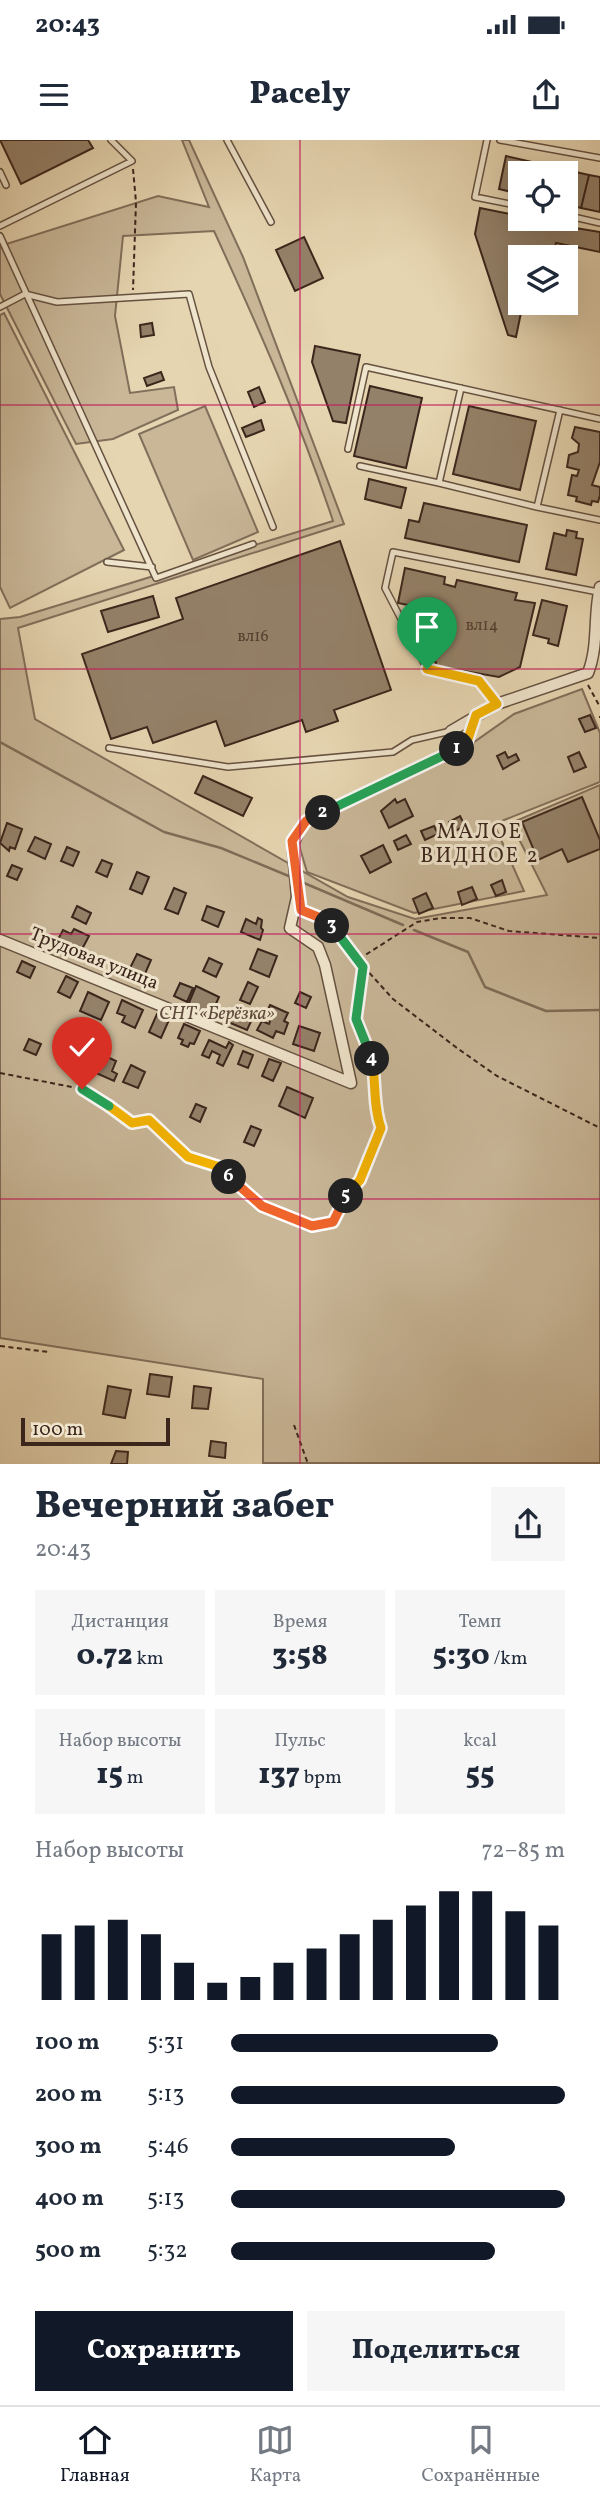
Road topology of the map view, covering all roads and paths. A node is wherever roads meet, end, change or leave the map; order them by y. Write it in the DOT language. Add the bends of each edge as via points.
graph roads {
  1 [pos="111,140"];
  2 [pos="228,140"];
  3 [pos="487,140"];
  4 [pos="500,140"];
  5 [pos="600,158"];
  6 [pos="132,161"];
  7 [pos="0,172"];
  8 [pos="6,185"];
  9 [pos="508,204"];
  10 [pos="578,218"];
  11 [pos="271,222"];
  12 [pos="600,223"];
  13 [pos="0,226"];
  14 [pos="0,236"];
  15 [pos="25,294"];
  16 [pos="133,296"];
  17 [pos="0,307"];
  18 [pos="461,388"];
  19 [pos="560,410"];
  20 [pos="600,419"];
  21 [pos="348,449"];
  22 [pos="360,466"];
  23 [pos="439,483"];
  24 [pos="537,507"];
  25 [pos="600,520"];
  26 [pos="273,527"];
  27 [pos="253,544"];
  28 [pos="107,562"];
  29 [pos="152,567"];
  30 [pos="599,589"];
  31 [pos="588,673"];
  32 [pos="497,704"];
  33 [pos="600,707"];
  34 [pos="476,715"];
  35 [pos="451,731"];
  36 [pos="108,748"];
  37 [pos="297,897"];
  38 [pos="600,938"];
  39 [pos="0,940"];
  40 [pos="357,960"];
  41 [pos="363,967"];
  42 [pos="0,1073"];
  43 [pos="600,1128"];
  44 [pos="0,1346"];
  45 [pos="49,1352"];
  46 [pos="294,1426"];
  47 [pos="308,1464"];
  1 -- 6 [label="lane"];
  2 -- 11 [label="lane"];
  3 -- 9 [label="lane" via="475,197"];
  4 -- 5 [label="lane"];
  6 -- 13 [label="lane"];
  6 -- 16 [label="path" via="136,201"];
  7 -- 8 [label="lane"];
  10 -- 12 [label="lane"];
  14 -- 15 [label="lane"];
  15 -- 16 [label="lane" via="57,302"];
  15 -- 17 [label="lane"];
  15 -- 29 [label="lane"];
  16 -- 26 [label="lane" via="189,294 209,367"];
  18 -- 19 [label="lane"];
  18 -- 21 [label="lane" via="366,367"];
  18 -- 23 [label="lane"];
  19 -- 20 [label="lane"];
  19 -- 24 [label="lane"];
  22 -- 23 [label="lane"];
  23 -- 24 [label="lane"];
  24 -- 25 [label="lane"];
  27 -- 29 [label="lane" via="156,578"];
  28 -- 29 [label="lane"];
  30 -- 31 [label="street" via="596,653"];
  30 -- 32 [label="lane" via="393,552 385,588 427,669 479,681"];
  31 -- 32 [label="street"];
  31 -- 33 [label="path" via="587,688"];
  32 -- 34 [label="street"];
  34 -- 35 [label="street"];
  34 -- 37 [label="street" via="466,745 306,821 292,841"];
  35 -- 36 [label="lane" via="412,740 393,752 228,767"];
  37 -- 39 [label="street, Трудовая улица" via="290,928 318,947 326,965 351,1083"];
  37 -- 40 [label="path" via="301,910 328,921"];
  38 -- 40 [label="path" via="509,931 470,918 441,918 417,922"];
  40 -- 41 [label="path"];
  41 -- 42 [label="path" via="356,1019 372,1059 381,1128 360,1180 347,1193 333,1222 312,1226 262,1206 233,1184 223,1168 188,1157 149,1120 132,1123 82,1089"];
  41 -- 43 [label="path" via="393,999 497,1076"];
  44 -- 45 [label="path"];
  46 -- 47 [label="path"];
}
